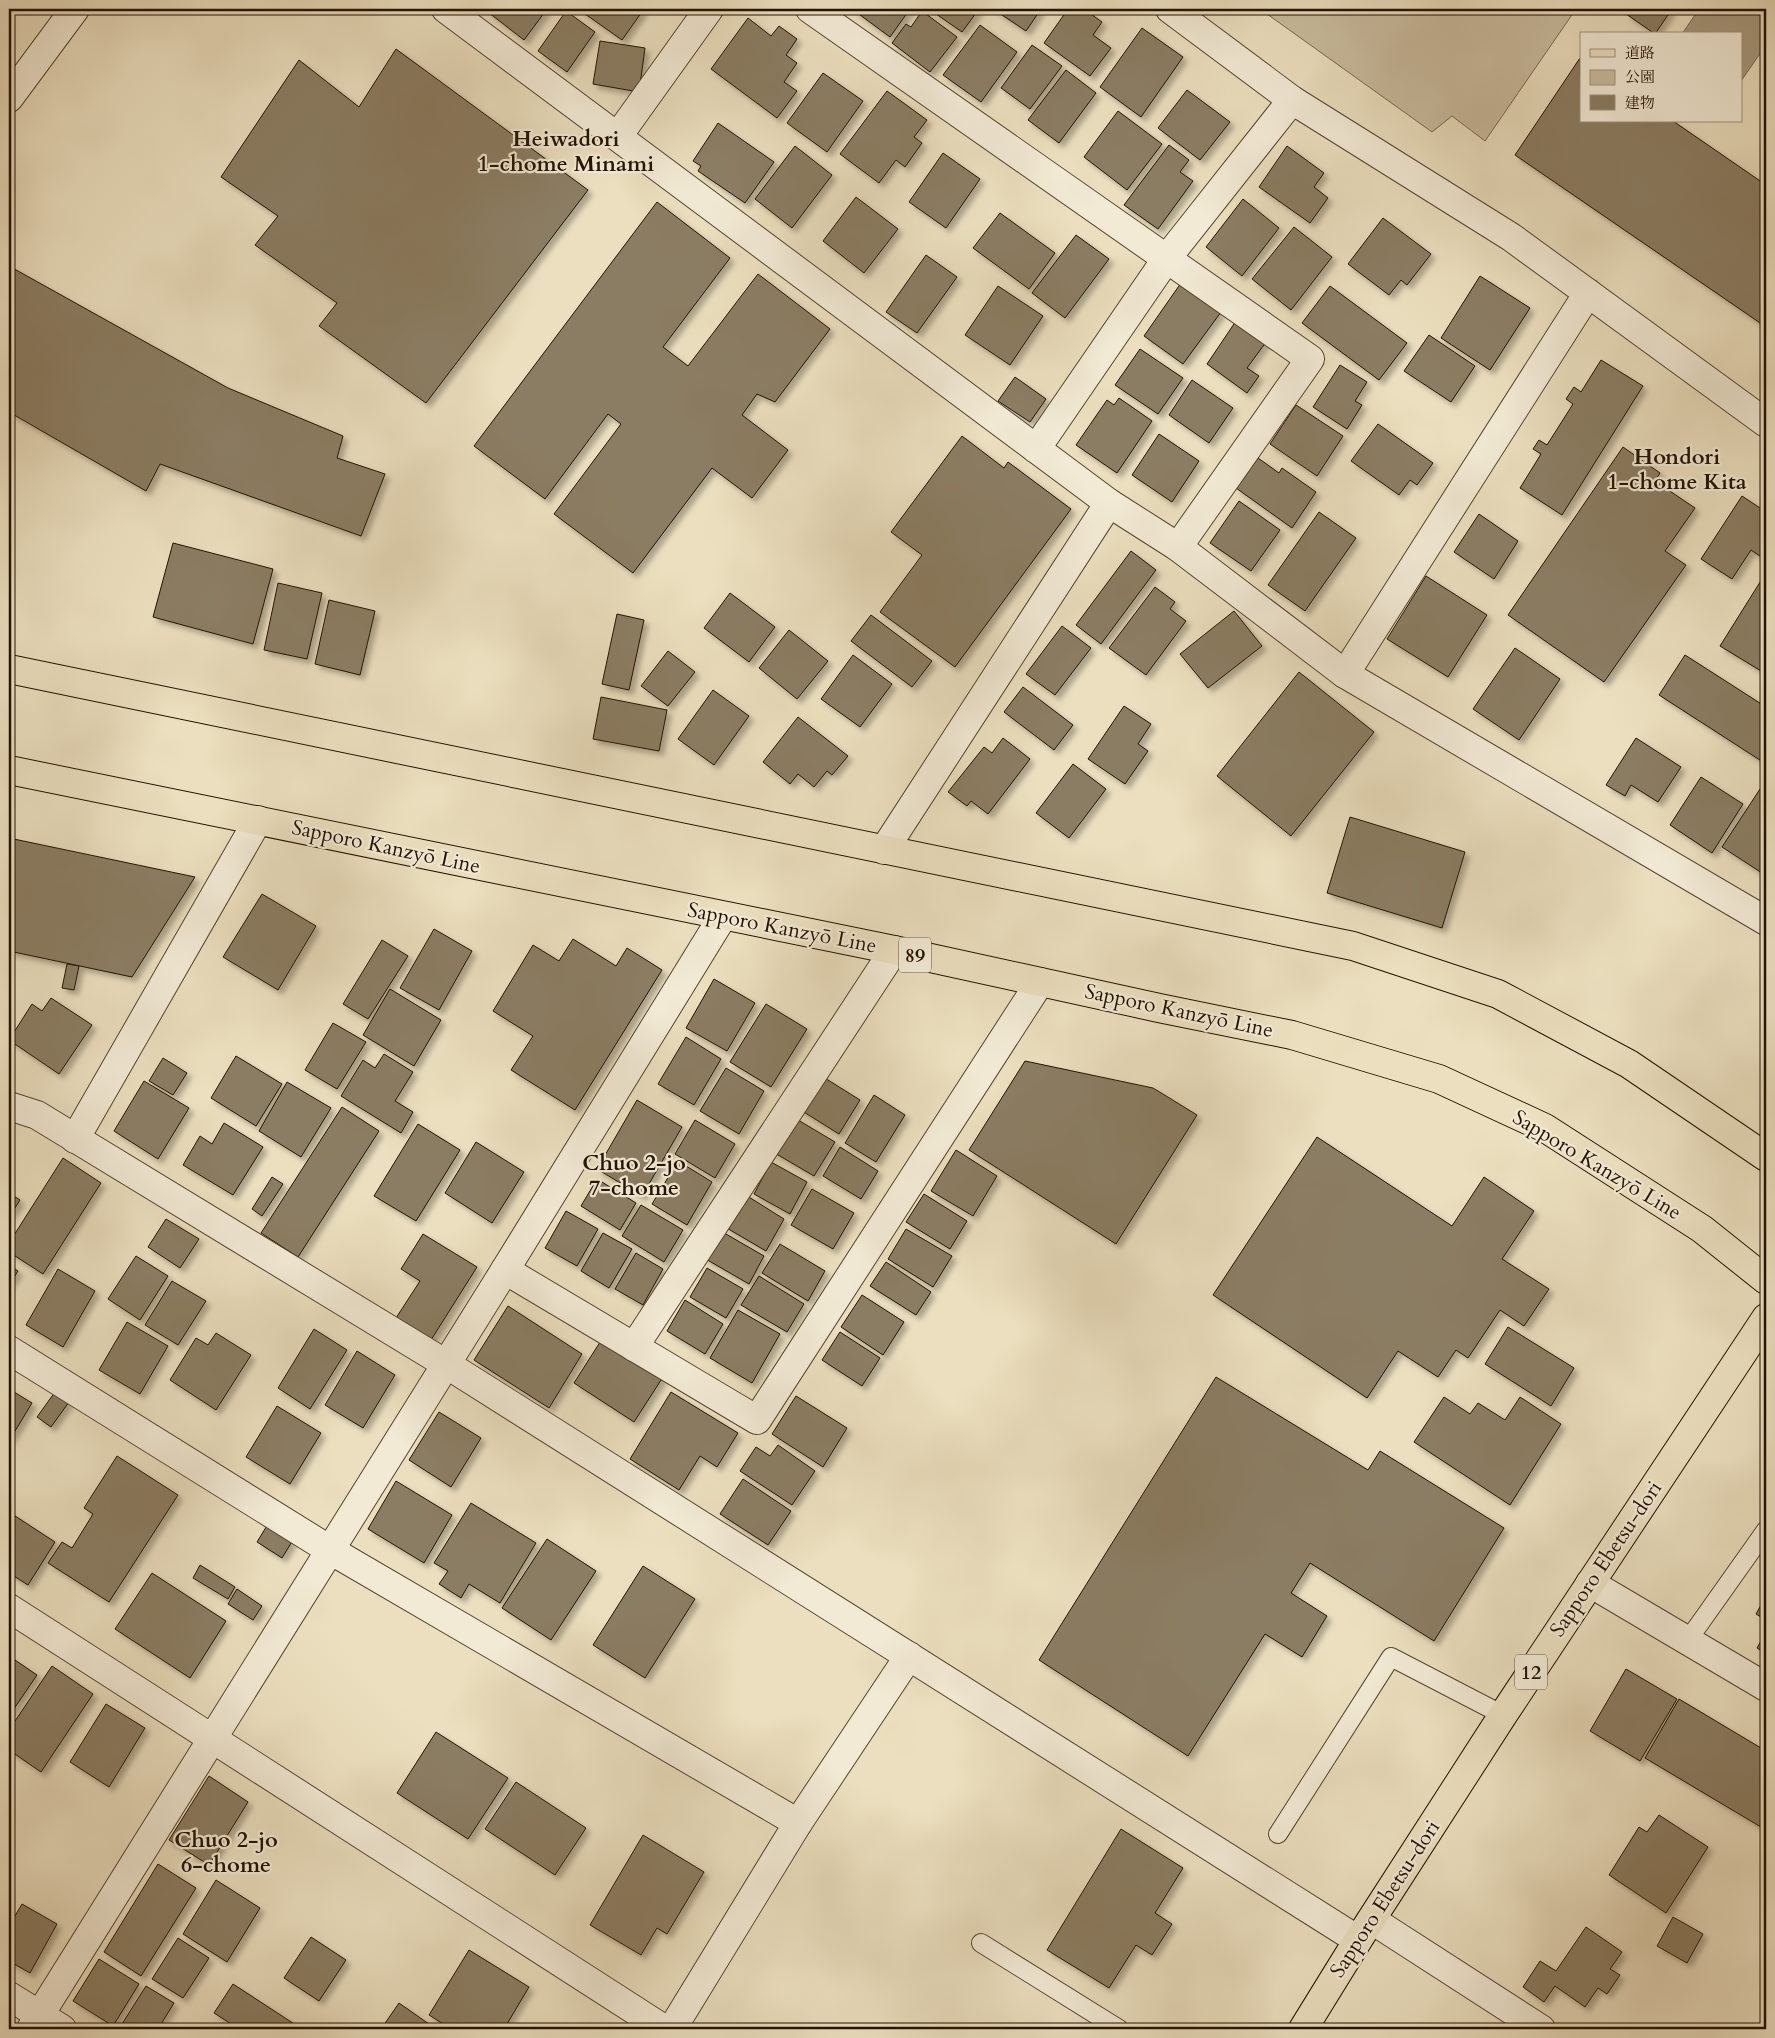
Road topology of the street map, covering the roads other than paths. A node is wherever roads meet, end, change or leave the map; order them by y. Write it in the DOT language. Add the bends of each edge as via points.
graph roads {
  1 [pos="75,9"];
  2 [pos="446,9"];
  3 [pos="709,9"];
  4 [pos="810,9"];
  5 [pos="1170,9"];
  6 [pos="9,98"];
  7 [pos="1292,100"];
  8 [pos="618,136"];
  9 [pos="1167,258"];
  10 [pos="1588,293"];
  11 [pos="1766,423"];
  12 [pos="1036,449"];
  13 [pos="1109,504"];
  14 [pos="1178,547"];
  15 [pos="9,669"];
  16 [pos="1346,674"];
  17 [pos="9,770"];
  18 [pos="258,820"];
  19 [pos="884,850"];
  20 [pos="723,916"];
  21 [pos="1766,921"];
  22 [pos="894,950"];
  23 [pos="1040,982"];
  24 [pos="9,1106"];
  25 [pos="75,1139"];
  26 [pos="1766,1157"];
  27 [pos="505,1270"];
  28 [pos="1766,1280"];
  29 [pos="1766,1318"];
  30 [pos="634,1347"];
  31 [pos="9,1350"];
  32 [pos="446,1364"];
  33 [pos="1766,1530"];
  34 [pos="330,1550"];
  35 [pos="1590,1583"];
  36 [pos="9,1608"];
  37 [pos="1688,1640"];
  38 [pos="909,1656"];
  39 [pos="1766,1687"];
  40 [pos="1503,1715"];
  41 [pos="213,1739"];
  42 [pos="798,1823"];
  43 [pos="1278,1834"];
  44 [pos="1365,1930"];
  45 [pos="981,1943"];
  46 [pos="9,1996"];
  47 [pos="44,2025"];
  48 [pos="664,2029"];
  49 [pos="672,2029"];
  50 [pos="1119,2029"];
  51 [pos="1303,2029"];
  52 [pos="1541,2029"];
  1 -- 6 [label="street"];
  2 -- 8 [label="street"];
  3 -- 8 [label="street"];
  4 -- 9 [label="street"];
  5 -- 7 [label="street"];
  7 -- 9 [label="street"];
  7 -- 10 [label="street" via="1511,237"];
  8 -- 12 [label="street"];
  9 -- 12 [label="street"];
  9 -- 14 [label="street" via="1310,359"];
  10 -- 11 [label="street"];
  10 -- 16 [label="street"];
  12 -- 13 [label="street"];
  13 -- 14 [label="street"];
  13 -- 19 [label="street"];
  14 -- 16 [label="street"];
  15 -- 19 [label="main road"];
  16 -- 21 [label="street"];
  17 -- 18 [label="main road, Sapporo Kanzyō Line / 89"];
  18 -- 20 [label="main road, Sapporo Kanzyō Line / 89"];
  18 -- 25 [label="street"];
  19 -- 26 [label="main road" via="1353,946 1498,994 1629,1064"];
  20 -- 22 [label="main road, Sapporo Kanzyō Line / 89"];
  20 -- 27 [label="street"];
  22 -- 23 [label="main road, Sapporo Kanzyō Line / 89"];
  22 -- 30 [label="street"];
  23 -- 28 [label="main road, Sapporo Kanzyō Line / 89" via="1292,1035 1439,1079 1545,1128 1702,1229"];
  23 -- 30 [label="street" via="757,1420"];
  24 -- 25 [label="street" via="37,1116"];
  25 -- 32 [label="street"];
  27 -- 30 [label="street"];
  27 -- 32 [label="street"];
  29 -- 35 [label="main road, Sapporo Ebetsu-dori / 12"];
  31 -- 34 [label="street"];
  32 -- 34 [label="street"];
  32 -- 38 [label="street"];
  33 -- 37 [label="lane"];
  34 -- 41 [label="street"];
  34 -- 42 [label="street"];
  35 -- 37 [label="street"];
  35 -- 40 [label="main road, Sapporo Ebetsu-dori / 12"];
  36 -- 41 [label="street"];
  37 -- 39 [label="street"];
  38 -- 42 [label="street"];
  38 -- 44 [label="street"];
  40 -- 43 [label="lane" via="1390,1656"];
  40 -- 44 [label="main road, Sapporo Ebetsu-dori / 12"];
  41 -- 47 [label="street"];
  41 -- 48 [label="street"];
  42 -- 49 [label="street"];
  44 -- 51 [label="main road, Sapporo Ebetsu-dori / 12"];
  44 -- 52 [label="street"];
  45 -- 50 [label="lane"];
  46 -- 47 [label="street"];
}
